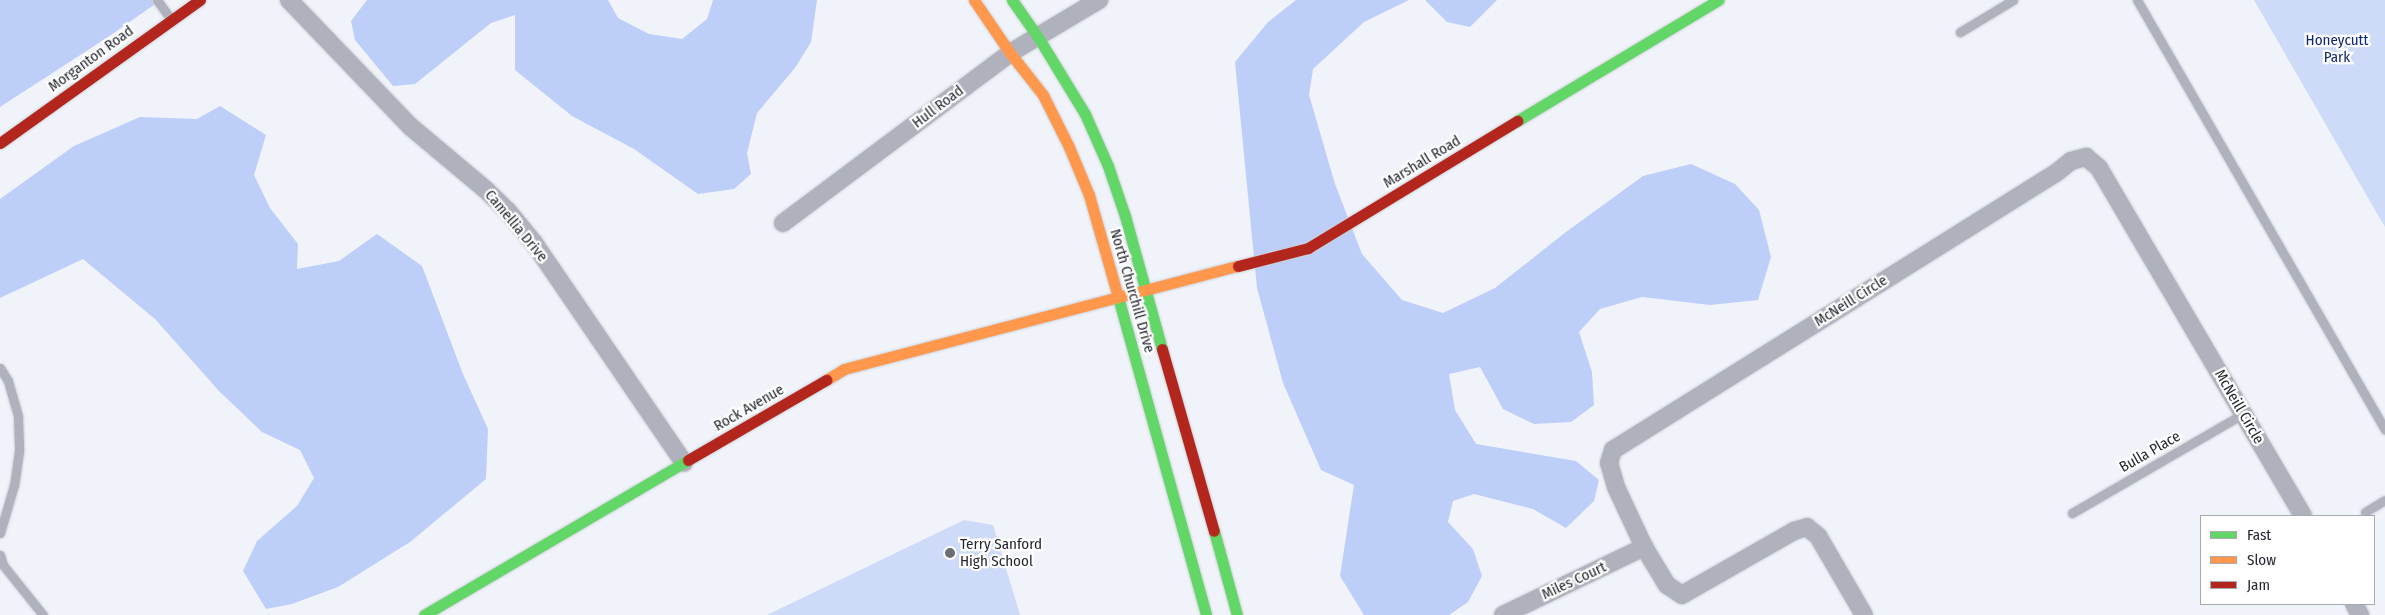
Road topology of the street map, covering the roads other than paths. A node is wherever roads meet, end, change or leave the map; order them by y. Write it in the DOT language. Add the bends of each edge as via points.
graph roads {
  1 [pos="157,0"];
  2 [pos="200,0"];
  3 [pos="289,0"];
  4 [pos="974,0"];
  5 [pos="1012,0"];
  6 [pos="1099,0"];
  7 [pos="1718,0"];
  8 [pos="2012,0"];
  9 [pos="2137,0"];
  10 [pos="2003,3"];
  11 [pos="172,20"];
  12 [pos="1960,32"];
  13 [pos="1038,37"];
  14 [pos="1010,53"];
  15 [pos="0,143"];
  16 [pos="783,223"];
  17 [pos="1146,290"];
  18 [pos="1119,297"];
  19 [pos="0,368"];
  20 [pos="2243,414"];
  21 [pos="2385,430"];
  22 [pos="684,463"];
  23 [pos="2385,500"];
  24 [pos="2365,512"];
  25 [pos="2072,513"];
  26 [pos="2302,515"];
  27 [pos="0,533"];
  28 [pos="1644,547"];
  29 [pos="0,555"];
  30 [pos="43,615"];
  31 [pos="424,615"];
  32 [pos="1206,615"];
  33 [pos="1237,615"];
  34 [pos="1503,615"];
  35 [pos="1864,615"];
  1 -- 11 [label="lane"];
  2 -- 11 [label="street, Morganton Road"];
  3 -- 22 [label="street, Camellia Drive" via="411,127 506,210 534,243"];
  4 -- 14 [label="street, North Churchill Drive"];
  5 -- 13 [label="street, North Churchill Drive"];
  6 -- 13 [label="street, Hull Road"];
  7 -- 17 [label="street, Marshall Road" via="1308,248"];
  8 -- 10 [label="lane"];
  9 -- 21 [label="lane"];
  10 -- 12 [label="lane"];
  11 -- 15 [label="street, Morganton Road"];
  13 -- 14 [label="street, Hull Road"];
  13 -- 17 [label="street, North Churchill Drive" via="1086,114 1125,216"];
  14 -- 16 [label="street, Hull Road"];
  14 -- 18 [label="street, North Churchill Drive" via="1043,95 1069,147 1089,195"];
  17 -- 18 [label="street, Marshall Road"];
  17 -- 33 [label="street, North Churchill Drive"];
  18 -- 22 [label="street, Rock Avenue" via="844,369"];
  18 -- 32 [label="street, North Churchill Drive"];
  19 -- 27 [label="lane" via="8,381 18,417 19,451 14,485"];
  20 -- 25 [label="lane, Bulla Place"];
  20 -- 26 [label="street, McNeill Circle"];
  20 -- 28 [label="street, McNeill Circle" via="2099,168 2086,157 2072,161 1612,450 1609,464 1616,487"];
  22 -- 31 [label="street, Rock Avenue"];
  23 -- 24 [label="lane"];
  28 -- 34 [label="street, Miles Court"];
  28 -- 35 [label="street, McNeill Circle" via="1667,585 1682,595 1806,526 1818,536"];
  29 -- 30 [label="lane" via="3,565"];
}
